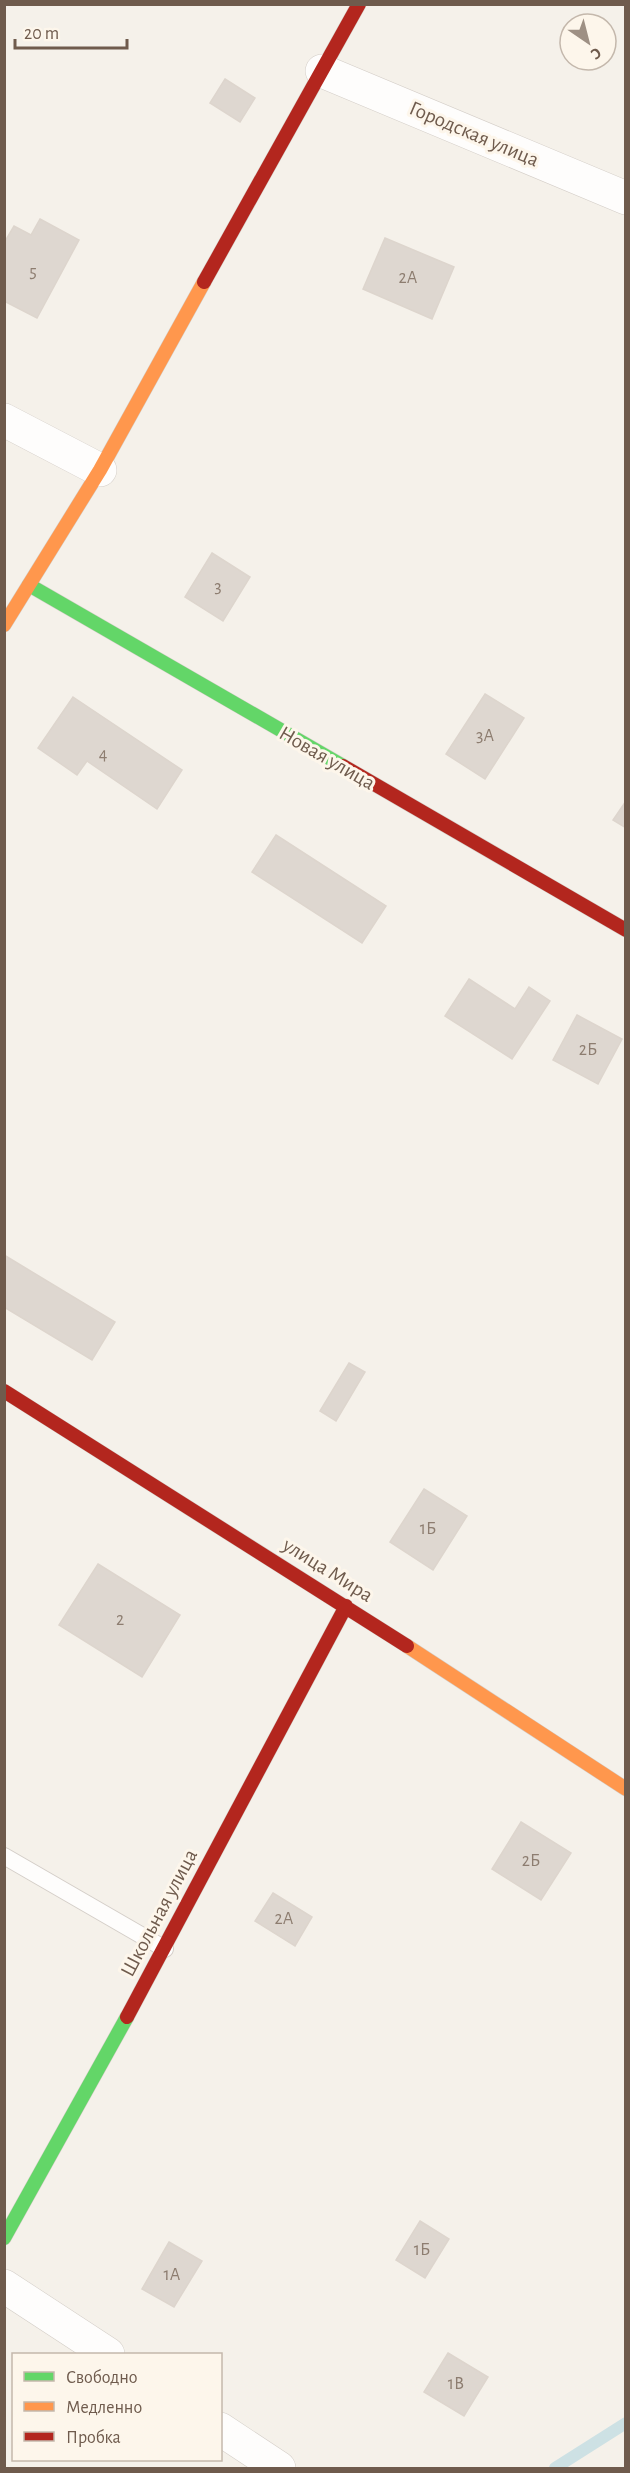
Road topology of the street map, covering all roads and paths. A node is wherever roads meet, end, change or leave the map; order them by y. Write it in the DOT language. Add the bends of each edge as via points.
graph roads {
  1 [pos="359,4"];
  2 [pos="322,70"];
  3 [pos="626,198"];
  4 [pos="4,420"];
  5 [pos="100,470"];
  6 [pos="28,585"];
  7 [pos="4,625"];
  8 [pos="626,930"];
  9 [pos="4,1391"];
  10 [pos="346,1606"];
  11 [pos="626,1789"];
  12 [pos="4,1856"];
  13 [pos="165,1948"];
  14 [pos="4,2238"];
  15 [pos="4,2286"];
  16 [pos="105,2353"];
  17 [pos="222,2430"];
  18 [pos="279,2469"];
  1 -- 2 [label="street"];
  2 -- 3 [label="street, Городская улица"];
  2 -- 5 [label="street"];
  4 -- 5 [label="street"];
  5 -- 6 [label="street"];
  6 -- 7 [label="street"];
  6 -- 8 [label="street, Новая улица"];
  9 -- 10 [label="street, улица Мира"];
  10 -- 11 [label="street, улица Мира"];
  10 -- 13 [label="street, Школьная улица"];
  12 -- 13 [label="lane"];
  13 -- 14 [label="street, Школьная улица"];
  15 -- 16 [label="street"];
  17 -- 18 [label="street"];
}
